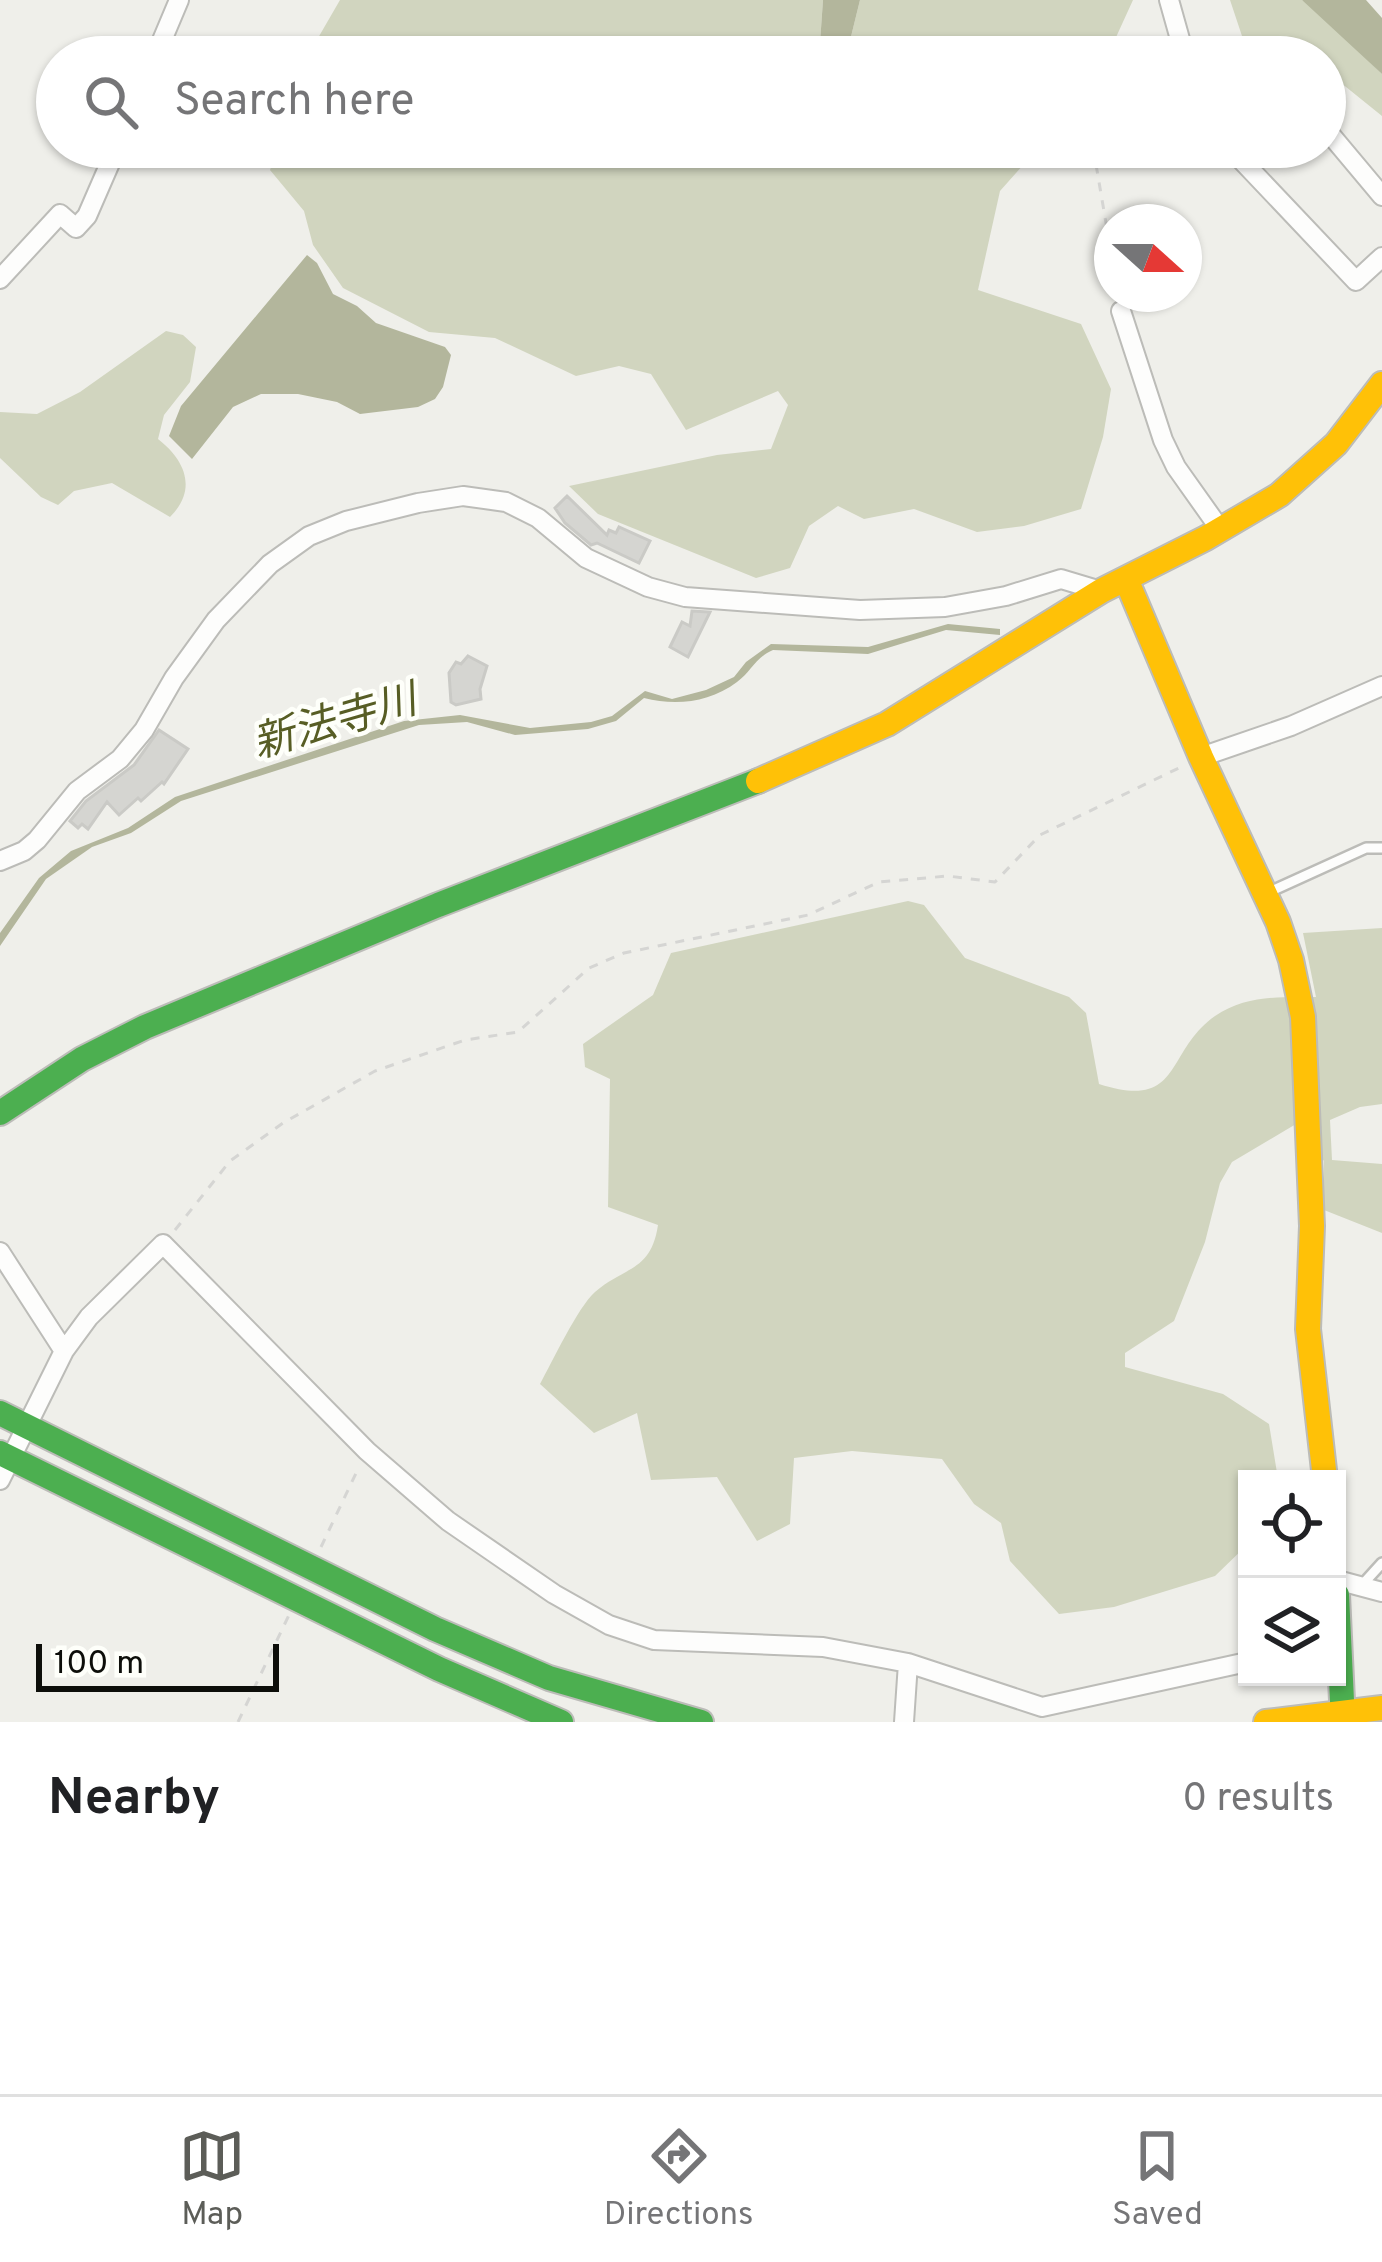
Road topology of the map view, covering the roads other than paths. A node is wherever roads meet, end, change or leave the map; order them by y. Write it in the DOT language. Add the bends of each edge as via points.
graph roads {
  1 [pos="179,0"];
  2 [pos="1169,0"];
  3 [pos="164,36"];
  4 [pos="1179,36"];
  5 [pos="1346,153"];
  6 [pos="108,168"];
  7 [pos="1249,168"];
  8 [pos="1382,196"];
  9 [pos="1382,257"];
  10 [pos="0,279"];
  11 [pos="1121,312"];
  12 [pos="1382,385"];
  13 [pos="1220,529"];
  14 [pos="1126,579"];
  15 [pos="1101,591"];
  16 [pos="1382,686"];
  17 [pos="1201,757"];
  18 [pos="1382,848"];
  19 [pos="0,861"];
  20 [pos="1262,896"];
  21 [pos="0,1113"];
  22 [pos="0,1252"];
  23 [pos="64,1351"];
  24 [pos="0,1413"];
  25 [pos="25,1425"];
  26 [pos="4,1464"];
  27 [pos="1323,1470"];
  28 [pos="1382,1563"];
  29 [pos="1349,1591"];
  30 [pos="1382,1592"];
  31 [pos="908,1663"];
  32 [pos="1238,1664"];
  33 [pos="1341,1686"];
  34 [pos="1382,1708"];
  35 [pos="1343,1717"];
  36 [pos="561,1722"];
  37 [pos="701,1722"];
  38 [pos="904,1722"];
  39 [pos="1266,1722"];
  1 -- 3 [label="street"];
  2 -- 4 [label="street"];
  5 -- 8 [label="street"];
  6 -- 10 [label="street" via="76,228 60,214"];
  7 -- 9 [label="street" via="1356,281"];
  11 -- 13 [label="street" via="1163,440"];
  12 -- 13 [label="street" via="1336,444 1279,495"];
  13 -- 14 [label="street"];
  14 -- 15 [label="street"];
  14 -- 17 [label="street"];
  15 -- 19 [label="street" via="1061,579 945,607 860,610 685,597 586,558 506,502 418,502 346,520 270,564 216,620 120,759 77,791 25,851"];
  15 -- 21 [label="street" via="887,724 145,1027"];
  16 -- 17 [label="street"];
  17 -- 20 [label="street"];
  18 -- 20 [label="lane"];
  20 -- 27 [label="street" via="1279,922 1303,1017 1308,1329"];
  22 -- 23 [label="street"];
  23 -- 25 [label="street"];
  23 -- 31 [label="street" via="163,1244 367,1451 448,1520 609,1625 654,1640 823,1647"];
  24 -- 25 [label="street"];
  25 -- 26 [label="street"];
  25 -- 37 [label="street" via="435,1629 548,1678"];
  26 -- 36 [label="street"];
  28 -- 29 [label="lane"];
  29 -- 30 [label="street"];
  31 -- 32 [label="street" via="1042,1707"];
  31 -- 38 [label="street"];
  33 -- 35 [label="street"];
  34 -- 35 [label="street"];
  35 -- 39 [label="street"];
}
